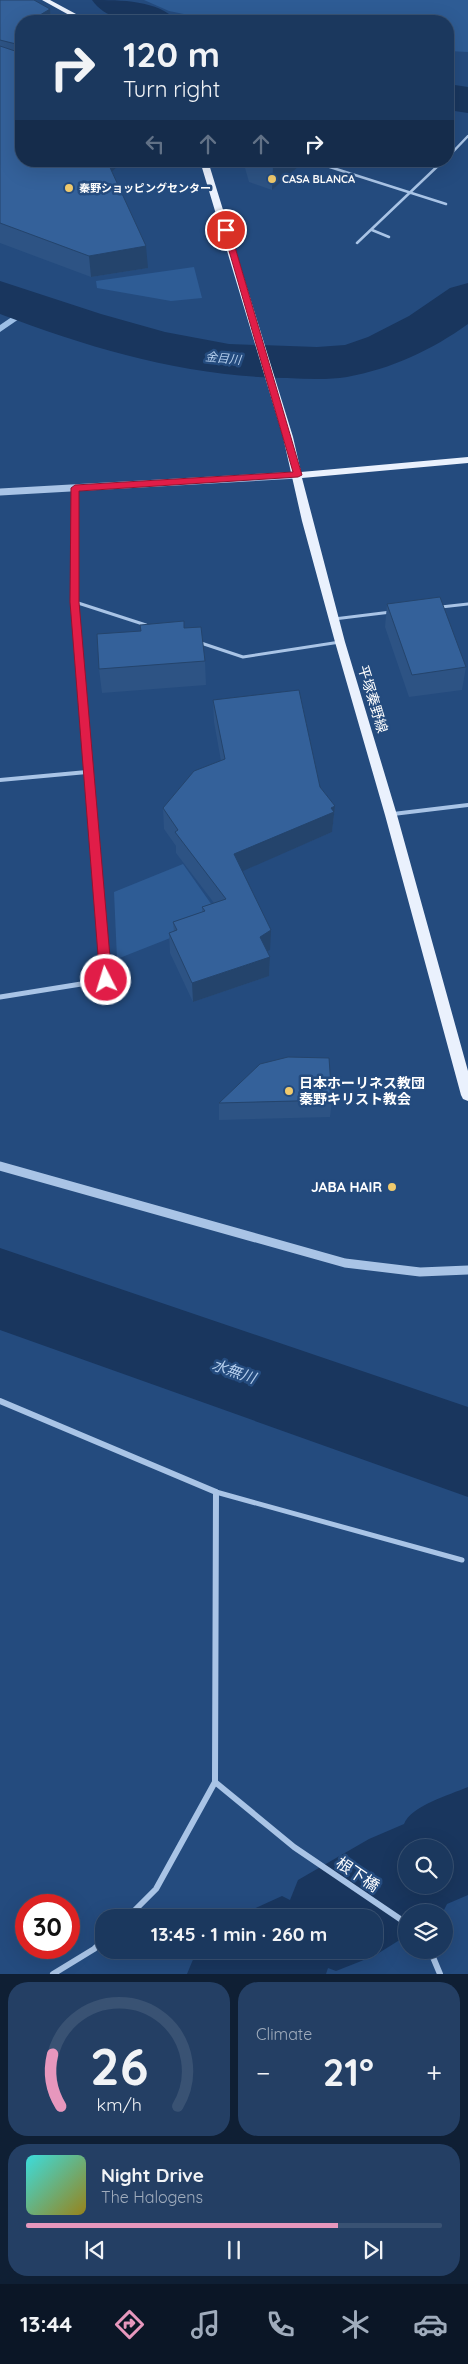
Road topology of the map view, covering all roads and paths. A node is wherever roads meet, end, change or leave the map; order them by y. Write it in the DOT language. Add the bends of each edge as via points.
graph roads {
  1 [pos="44,0"];
  2 [pos="74,15"];
  3 [pos="468,136"];
  4 [pos="454,151"];
  5 [pos="206,167"];
  6 [pos="330,167"];
  7 [pos="437,167"];
  8 [pos="411,193"];
  9 [pos="446,204"];
  10 [pos="372,230"];
  11 [pos="389,237"];
  12 [pos="358,243"];
  13 [pos="468,460"];
  14 [pos="298,475"];
  15 [pos="75,488"];
  16 [pos="0,492"];
  17 [pos="75,602"];
  18 [pos="468,604"];
  19 [pos="440,607"];
  20 [pos="393,612"];
  21 [pos="334,619"];
  22 [pos="151,627"];
  23 [pos="189,639"];
  24 [pos="340,642"];
  25 [pos="87,772"];
  26 [pos="0,780"];
  27 [pos="468,805"];
  28 [pos="391,815"];
  29 [pos="0,998"];
  30 [pos="468,1095"];
  31 [pos="0,1166"];
  32 [pos="468,1270"];
  33 [pos="0,1401"];
  34 [pos="216,1492"];
  35 [pos="462,1560"];
  36 [pos="215,1782"];
  37 [pos="136,1909"];
  38 [pos="398,1918"];
  39 [pos="95,1948"];
  40 [pos="434,1959"];
  41 [pos="53,1974"];
  42 [pos="440,1974"];
  1 -- 2 [label="main road"];
  3 -- 4 [label="lane"];
  5 -- 14 [label="main road, 平塚秦野線"];
  6 -- 8 [label="lane"];
  7 -- 8 [label="lane"];
  8 -- 9 [label="lane"];
  8 -- 10 [label="lane"];
  10 -- 11 [label="lane"];
  10 -- 12 [label="lane"];
  13 -- 14 [label="main road"];
  14 -- 15 [label="street"];
  14 -- 21 [label="main road, 平塚秦野線"];
  15 -- 16 [label="street"];
  15 -- 17 [label="street"];
  17 -- 22 [label="lane"];
  17 -- 25 [label="street"];
  18 -- 19 [label="lane"];
  20 -- 21 [label="lane"];
  21 -- 24 [label="main road, 平塚秦野線"];
  23 -- 24 [label="lane" via="243,657"];
  24 -- 28 [label="main road, 平塚秦野線"];
  25 -- 26 [label="lane"];
  25 -- 29 [label="street" via="106,980"];
  27 -- 28 [label="lane"];
  28 -- 30 [label="main road, 平塚秦野線"];
  31 -- 32 [label="street" via="344,1263 420,1272"];
  33 -- 34 [label="street"];
  34 -- 35 [label="lane"];
  34 -- 36 [label="street"];
  36 -- 37 [label="street" via="156,1889"];
  36 -- 38 [label="street, 根下橋" via="294,1847"];
  39 -- 41 [label="street"];
  40 -- 42 [label="street"];
}
